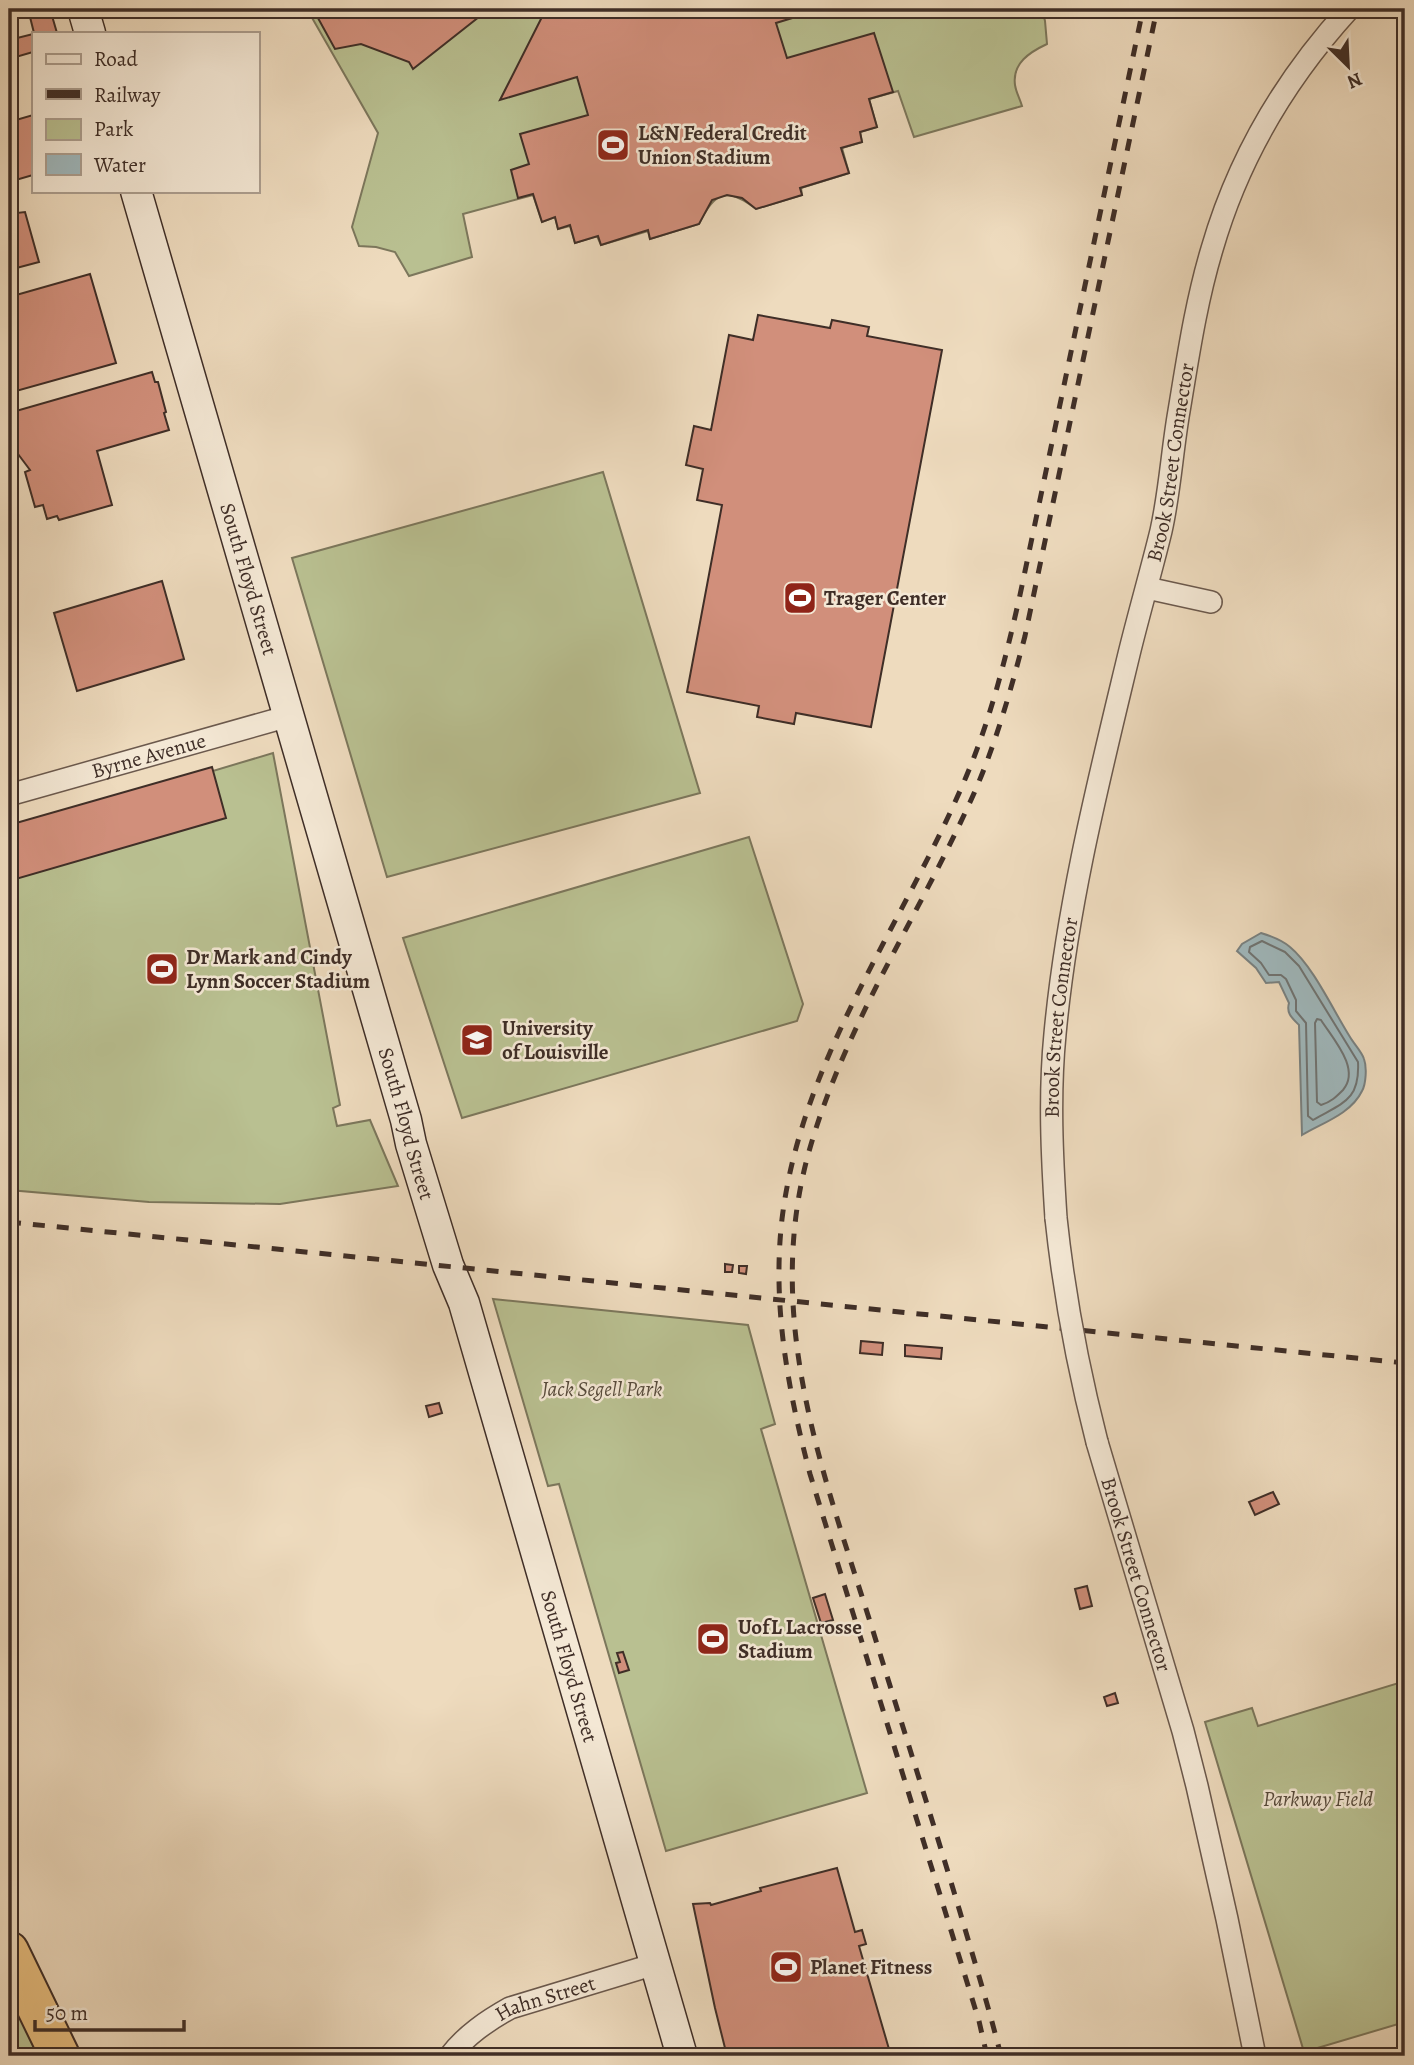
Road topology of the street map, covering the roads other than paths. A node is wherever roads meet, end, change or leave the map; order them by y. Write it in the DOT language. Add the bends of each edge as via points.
graph roads {
  1 [pos="83,9"];
  2 [pos="1349,9"];
  3 [pos="90,32"];
  4 [pos="136,192"];
  5 [pos="1147,588"];
  6 [pos="1211,602"];
  7 [pos="289,716"];
  8 [pos="9,796"];
  9 [pos="9,1951"];
  10 [pos="655,1964"];
  11 [pos="60,2056"];
  12 [pos="450,2056"];
  13 [pos="682,2056"];
  14 [pos="1255,2056"];
  1 -- 3 [label="street"];
  2 -- 5 [label="street, Brook Street Connector" via="1289,83 1227,203 1196,313 1171,480"];
  4 -- 7 [label="street, South Floyd Street"];
  5 -- 6 [label="street"];
  5 -- 14 [label="street, Brook Street Connector, bridge" via="1069,925 1054,1035 1051,1115 1056,1218 1064,1290 1084,1390 1197,1786"];
  7 -- 8 [label="street, Byrne Avenue"];
  7 -- 10 [label="street, South Floyd Street"];
  9 -- 11 [label="highway"];
  10 -- 12 [label="street, Hahn Street" via="510,2008 471,2033"];
  10 -- 13 [label="street, South Floyd Street"];
}
